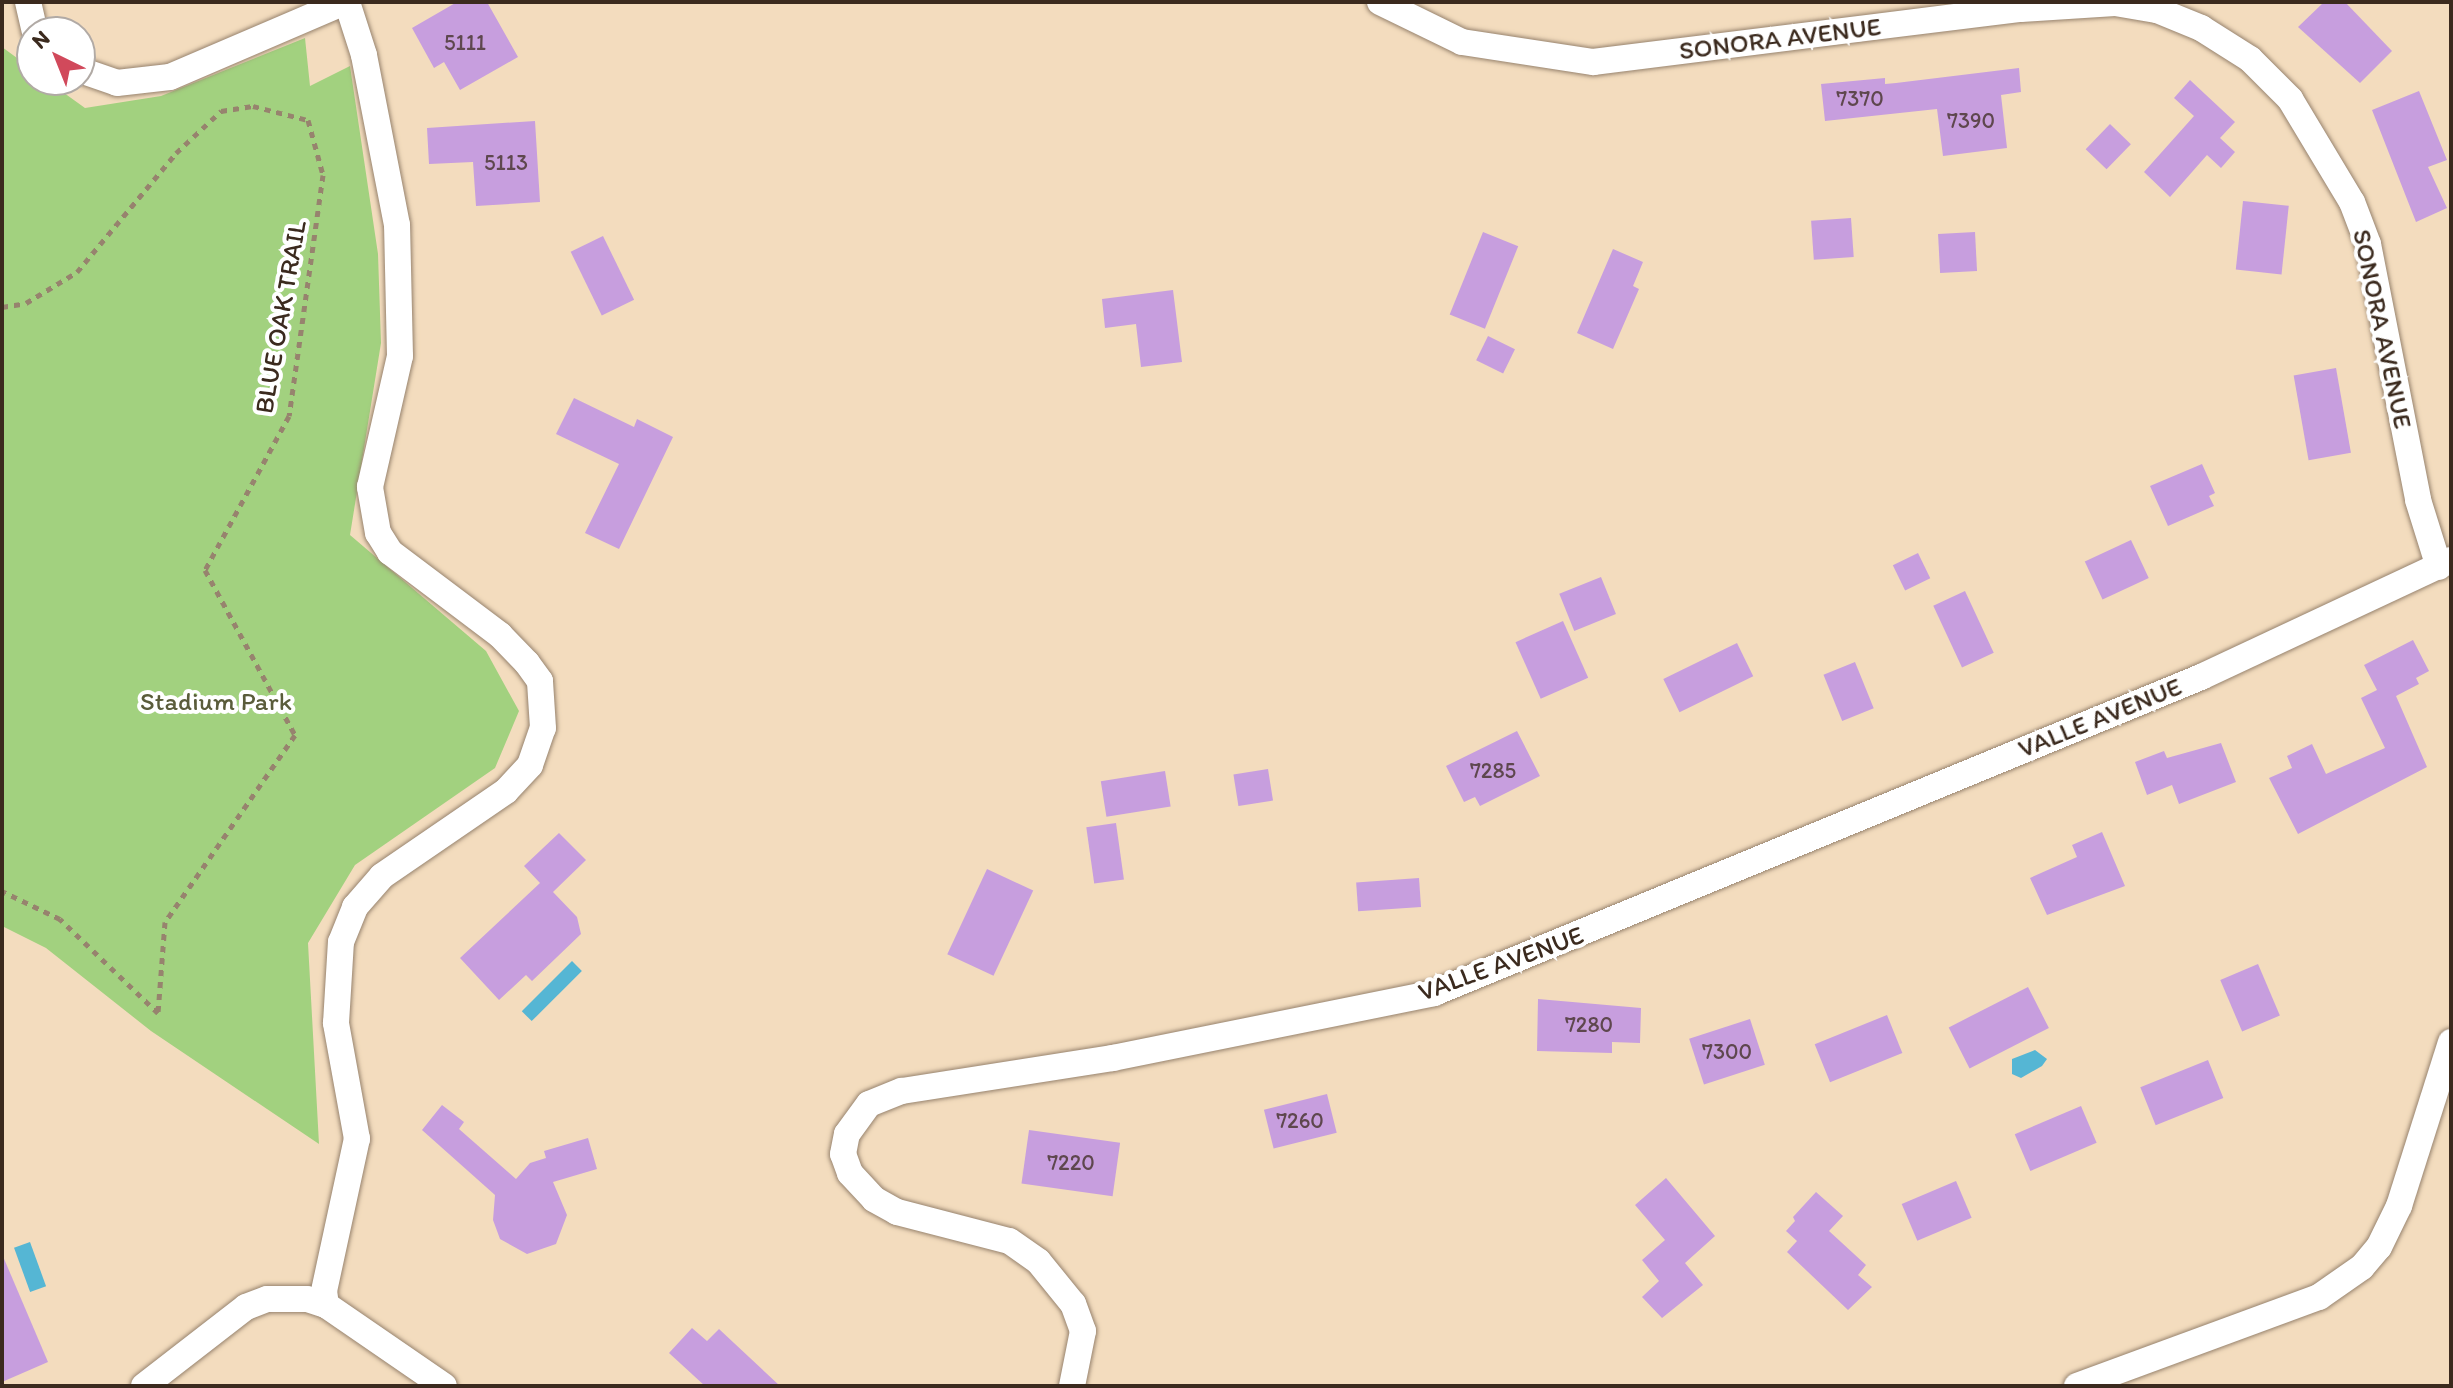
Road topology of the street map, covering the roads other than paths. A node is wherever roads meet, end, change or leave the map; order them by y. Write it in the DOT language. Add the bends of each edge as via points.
graph roads {
  1 [pos="346,2"];
  2 [pos="1380,2"];
  3 [pos="96,76"];
  4 [pos="2445,564"];
  5 [pos="2451,1042"];
  6 [pos="326,1305"];
  7 [pos="144,1386"];
  8 [pos="444,1386"];
  9 [pos="1072,1386"];
  10 [pos="2077,1386"];
  1 -- 3 [label="street" via="170,77 117,83"];
  1 -- 6 [label="street" via="364,55 397,225 400,356 370,487 375,523 390,552 500,635 527,663 540,681 543,728 530,765 506,791 382,876 355,907 341,942 336,1023 357,1139 324,1291"];
  2 -- 4 [label="street, SONORA AVENUE" via="1462,42 1593,62 2021,9 2115,3 2157,10 2201,28 2250,59 2290,99 2352,202 2368,244 2418,500"];
  4 -- 9 [label="street, VALLE AVENUE" via="2201,677 1434,993 1113,1058 902,1091 869,1104 847,1134 843,1154 850,1173 874,1199 897,1212 1009,1241 1038,1261 1073,1304 1083,1331"];
  5 -- 10 [label="street" via="2399,1206 2362,1267 2319,1297"];
  6 -- 7 [label="street" via="267,1299 246,1307"];
  6 -- 8 [label="street"];
}
